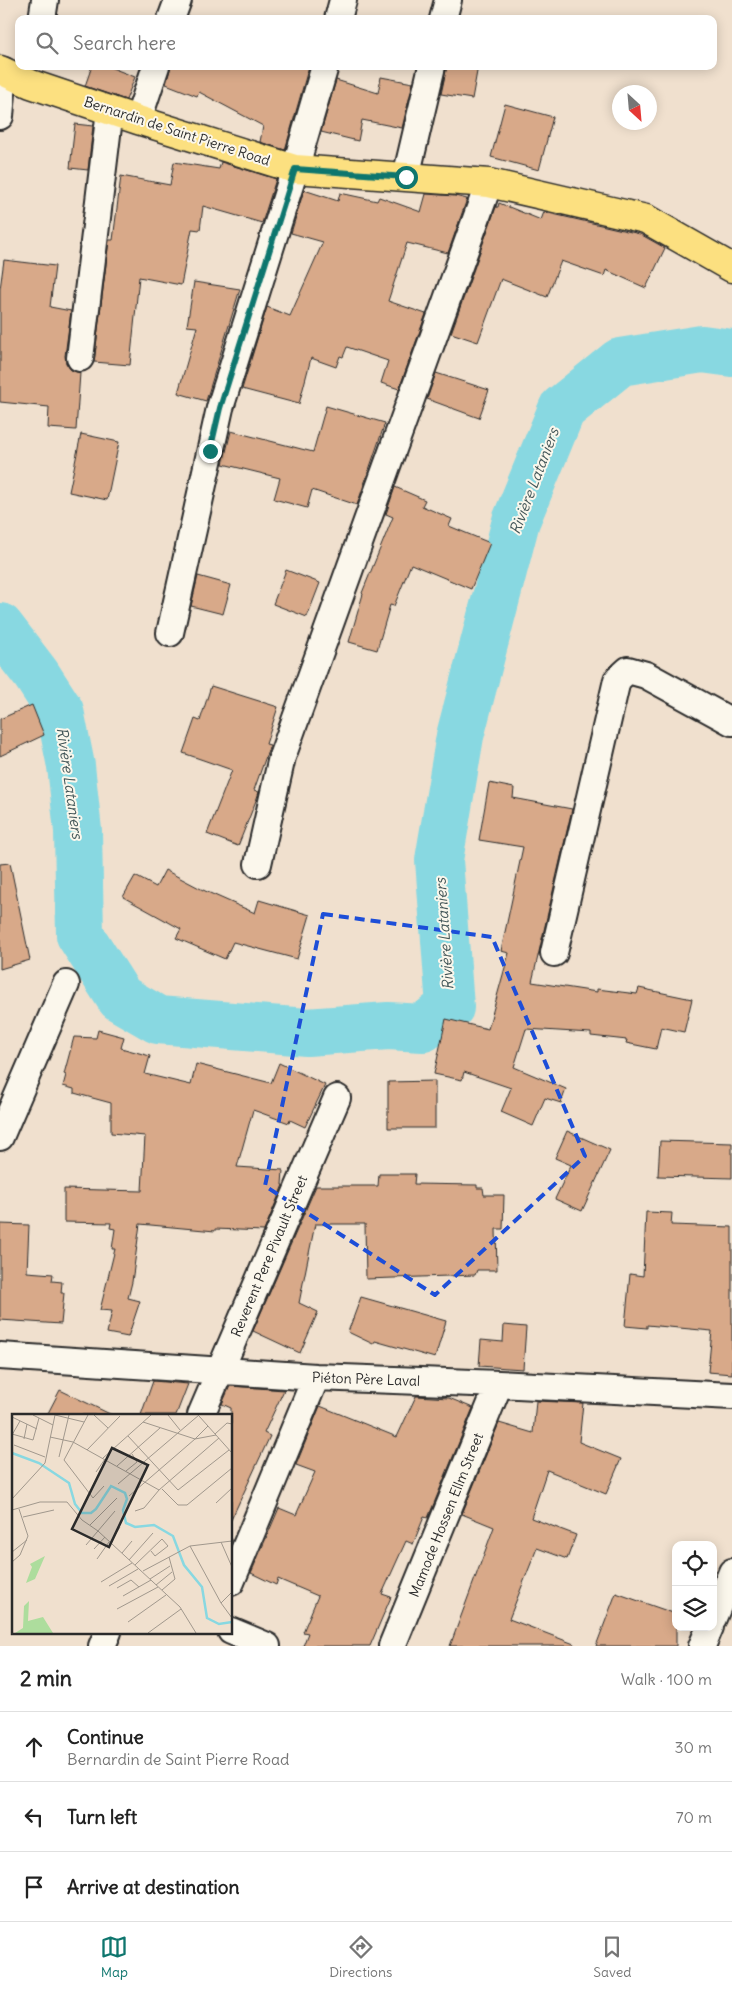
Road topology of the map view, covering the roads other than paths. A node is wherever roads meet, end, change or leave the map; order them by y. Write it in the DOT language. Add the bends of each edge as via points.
graph roads {
  1 [pos="45,0"];
  2 [pos="178,0"];
  3 [pos="343,0"];
  4 [pos="448,0"];
  5 [pos="43,15"];
  6 [pos="173,15"];
  7 [pos="339,15"];
  8 [pos="444,15"];
  9 [pos="2,70"];
  10 [pos="155,70"];
  11 [pos="323,70"];
  12 [pos="431,70"];
  13 [pos="33,75"];
  14 [pos="110,110"];
  15 [pos="0,116"];
  16 [pos="138,120"];
  17 [pos="295,169"];
  18 [pos="406,177"];
  19 [pos="488,183"];
  20 [pos="732,268"];
  21 [pos="80,358"];
  22 [pos="170,633"];
  23 [pos="732,722"];
  24 [pos="258,864"];
  25 [pos="554,953"];
  26 [pos="66,984"];
  27 [pos="337,1098"];
  28 [pos="0,1137"];
  29 [pos="0,1356"];
  30 [pos="220,1371"];
  31 [pos="316,1377"];
  32 [pos="499,1384"];
  33 [pos="732,1396"];
  34 [pos="201,1414"];
  35 [pos="732,1572"];
  36 [pos="232,1580"];
  37 [pos="717,1608"];
  38 [pos="708,1631"];
  39 [pos="232,1632"];
  40 [pos="107,1634"];
  41 [pos="102,1646"];
  42 [pos="267,1646"];
  43 [pos="392,1646"];
  44 [pos="702,1646"];
  1 -- 5 [label="street"];
  2 -- 6 [label="street"];
  3 -- 7 [label="street"];
  4 -- 8 [label="street"];
  9 -- 13 [label="main road, Bernardin de Saint Pierre Road"];
  9 -- 15 [label="street"];
  10 -- 16 [label="street"];
  11 -- 17 [label="street"];
  12 -- 18 [label="street"];
  13 -- 14 [label="main road, Bernardin de Saint Pierre Road"];
  14 -- 16 [label="main road, Bernardin de Saint Pierre Road"];
  14 -- 21 [label="street"];
  16 -- 17 [label="main road, Bernardin de Saint Pierre Road"];
  17 -- 18 [label="main road, Bernardin de Saint Pierre Road"];
  17 -- 22 [label="street" via="220,408"];
  18 -- 19 [label="main road, Bernardin de Saint Pierre Road"];
  19 -- 20 [label="main road, Bernardin de Saint Pierre Road" via="646,219"];
  19 -- 24 [label="street" via="282,757"];
  23 -- 25 [label="street" via="646,674 628,670 617,680"];
  26 -- 28 [label="street"];
  27 -- 30 [label="street, Reverent Pere Pivault Street"];
  29 -- 30 [label="street, Piéton Père Laval"];
  30 -- 31 [label="street, Piéton Père Laval"];
  30 -- 34 [label="street, Reverent Pere Pivault Street"];
  31 -- 32 [label="street, Piéton Père Laval"];
  31 -- 36 [label="street"];
  32 -- 33 [label="street, Piéton Père Laval"];
  32 -- 43 [label="street, Mamode Hossen Ellm Street"];
  35 -- 37 [label="street"];
  38 -- 44 [label="street"];
  39 -- 42 [label="street"];
  40 -- 41 [label="street"];
}
